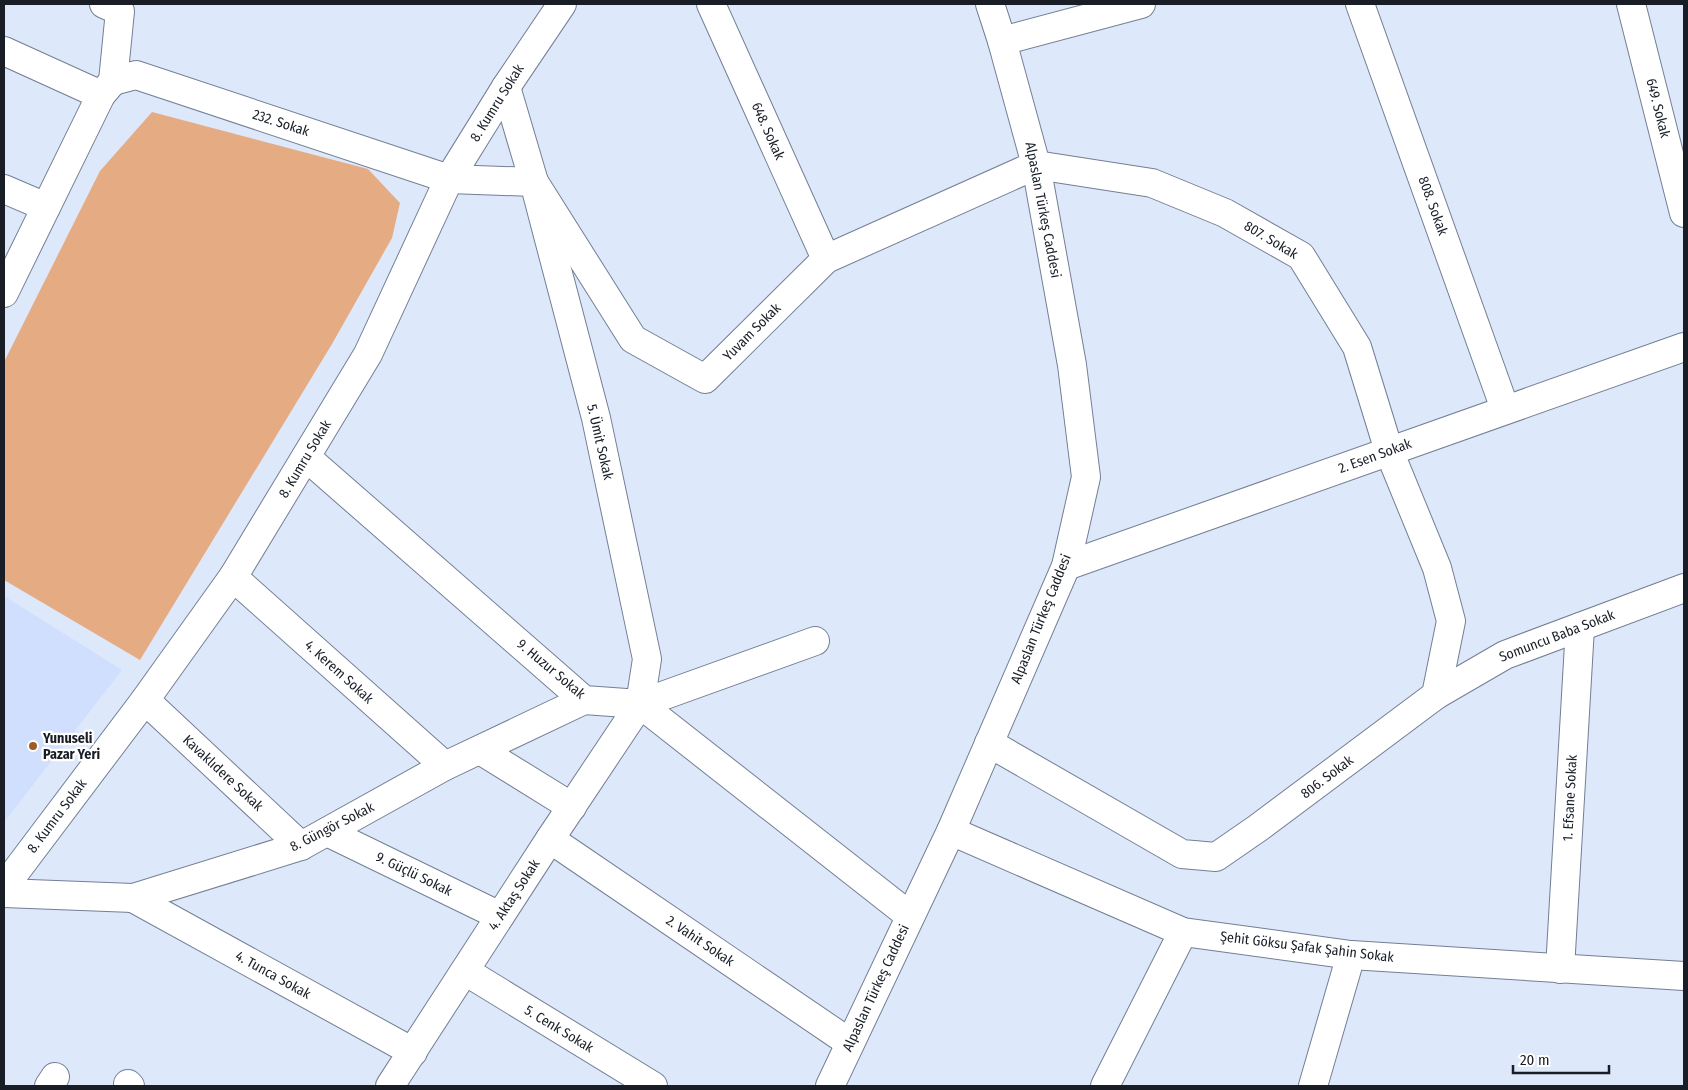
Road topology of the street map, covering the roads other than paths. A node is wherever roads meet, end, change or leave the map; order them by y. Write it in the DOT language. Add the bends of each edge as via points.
graph roads {
  1 [pos="104,4"];
  2 [pos="562,4"];
  3 [pos="711,4"];
  4 [pos="990,4"];
  5 [pos="1142,4"];
  6 [pos="1360,4"];
  7 [pos="1631,4"];
  8 [pos="1002,41"];
  9 [pos="4,51"];
  10 [pos="506,87"];
  11 [pos="107,88"];
  12 [pos="1036,164"];
  13 [pos="449,179"];
  14 [pos="534,182"];
  15 [pos="4,189"];
  16 [pos="46,206"];
  17 [pos="1684,213"];
  18 [pos="826,259"];
  19 [pos="4,293"];
  20 [pos="1684,346"];
  21 [pos="1505,409"];
  22 [pos="1389,451"];
  23 [pos="306,457"];
  24 [pos="1066,566"];
  25 [pos="233,577"];
  26 [pos="1684,588"];
  27 [pos="1580,627"];
  28 [pos="815,641"];
  29 [pos="1436,695"];
  30 [pos="145,700"];
  31 [pos="584,700"];
  32 [pos="640,704"];
  33 [pos="989,744"];
  34 [pos="480,750"];
  35 [pos="445,766"];
  36 [pos="572,807"];
  37 [pos="951,831"];
  38 [pos="327,832"];
  39 [pos="550,839"];
  40 [pos="301,846"];
  41 [pos="4,887"];
  42 [pos="4,893"];
  43 [pos="132,898"];
  44 [pos="500,916"];
  45 [pos="910,916"];
  46 [pos="1183,932"];
  47 [pos="1351,955"];
  48 [pos="1560,969"];
  49 [pos="465,972"];
  50 [pos="1684,976"];
  51 [pos="850,1043"];
  52 [pos="413,1052"];
  53 [pos="390,1086"];
  54 [pos="652,1086"];
  55 [pos="830,1086"];
  56 [pos="1105,1086"];
  57 [pos="1313,1086"];
  1 -- 11 [label="street" via="120,11"];
  2 -- 10 [label="street, 8. Kumru Sokak"];
  3 -- 18 [label="street, 648. Sokak"];
  4 -- 8 [label="street, Alpaslan Türkeş Caddesi"];
  5 -- 8 [label="street"];
  6 -- 21 [label="street, 808. Sokak"];
  7 -- 17 [label="street, 649. Sokak"];
  8 -- 12 [label="street, Alpaslan Türkeş Caddesi"];
  9 -- 11 [label="street"];
  10 -- 13 [label="street, 8. Kumru Sokak"];
  10 -- 14 [label="street"];
  11 -- 13 [label="street, 232. Sokak" via="136,75"];
  11 -- 16 [label="street"];
  12 -- 18 [label="street, Yuvam Sokak"];
  12 -- 22 [label="street, 807. Sokak" via="1152,183 1225,213 1301,256 1357,348"];
  12 -- 24 [label="street, Alpaslan Türkeş Caddesi" via="1072,365 1086,477"];
  13 -- 14 [label="street, 232. Sokak"];
  13 -- 23 [label="street, 8. Kumru Sokak" via="368,354"];
  14 -- 18 [label="street, Yuvam Sokak" via="633,339 705,379"];
  14 -- 32 [label="street, 5. Ümit Sokak" via="596,418 647,659"];
  15 -- 16 [label="street"];
  16 -- 19 [label="street"];
  20 -- 21 [label="street, 2. Esen Sokak"];
  21 -- 22 [label="street, 2. Esen Sokak"];
  22 -- 24 [label="street, 2. Esen Sokak"];
  22 -- 29 [label="street" via="1437,568 1451,621"];
  23 -- 25 [label="street, 8. Kumru Sokak"];
  23 -- 31 [label="street, 9. Huzur Sokak"];
  24 -- 33 [label="street, Alpaslan Türkeş Caddesi"];
  25 -- 30 [label="street, 8. Kumru Sokak"];
  25 -- 35 [label="street, 4. Kerem Sokak"];
  26 -- 27 [label="street, Somuncu Baba Sokak"];
  27 -- 29 [label="street, Somuncu Baba Sokak" via="1505,655"];
  27 -- 48 [label="street, 1. Efsane Sokak"];
  28 -- 32 [label="street"];
  29 -- 33 [label="street, 806. Sokak" via="1216,857 1182,854"];
  30 -- 40 [label="street, Kavaklıdere Sokak"];
  30 -- 41 [label="street, 8. Kumru Sokak"];
  31 -- 32 [label="street, 9. Huzur Sokak"];
  31 -- 34 [label="street, 8. Güngör Sokak"];
  32 -- 36 [label="street, 4. Aktaş Sokak"];
  32 -- 45 [label="street"];
  33 -- 37 [label="street, Alpaslan Türkeş Caddesi"];
  34 -- 35 [label="street, 8. Güngör Sokak"];
  34 -- 36 [label="street"];
  35 -- 38 [label="street, 8. Güngör Sokak"];
  36 -- 39 [label="street, 4. Aktaş Sokak"];
  37 -- 45 [label="street, Alpaslan Türkeş Caddesi"];
  37 -- 46 [label="street, Şehit Göksu Şafak Şahin Sokak"];
  38 -- 40 [label="street, 8. Güngör Sokak"];
  38 -- 44 [label="street, 9. Güçlü Sokak"];
  39 -- 44 [label="street, 4. Aktaş Sokak"];
  39 -- 51 [label="street, 2. Vahit Sokak"];
  40 -- 43 [label="street, 8. Güngör Sokak"];
  42 -- 43 [label="street, 8. Güngör Sokak"];
  43 -- 52 [label="street, 4. Tunca Sokak"];
  44 -- 49 [label="street, 4. Aktaş Sokak"];
  45 -- 51 [label="street, Alpaslan Türkeş Caddesi"];
  46 -- 47 [label="street, Şehit Göksu Şafak Şahin Sokak"];
  46 -- 56 [label="street"];
  47 -- 48 [label="street, Şehit Göksu Şafak Şahin Sokak"];
  47 -- 57 [label="street"];
  48 -- 50 [label="street, Şehit Göksu Şafak Şahin Sokak"];
  49 -- 52 [label="street, 4. Aktaş Sokak"];
  49 -- 54 [label="street, 5. Cenk Sokak"];
  51 -- 55 [label="street, Alpaslan Türkeş Caddesi"];
  52 -- 53 [label="street, 4. Aktaş Sokak"];
}
